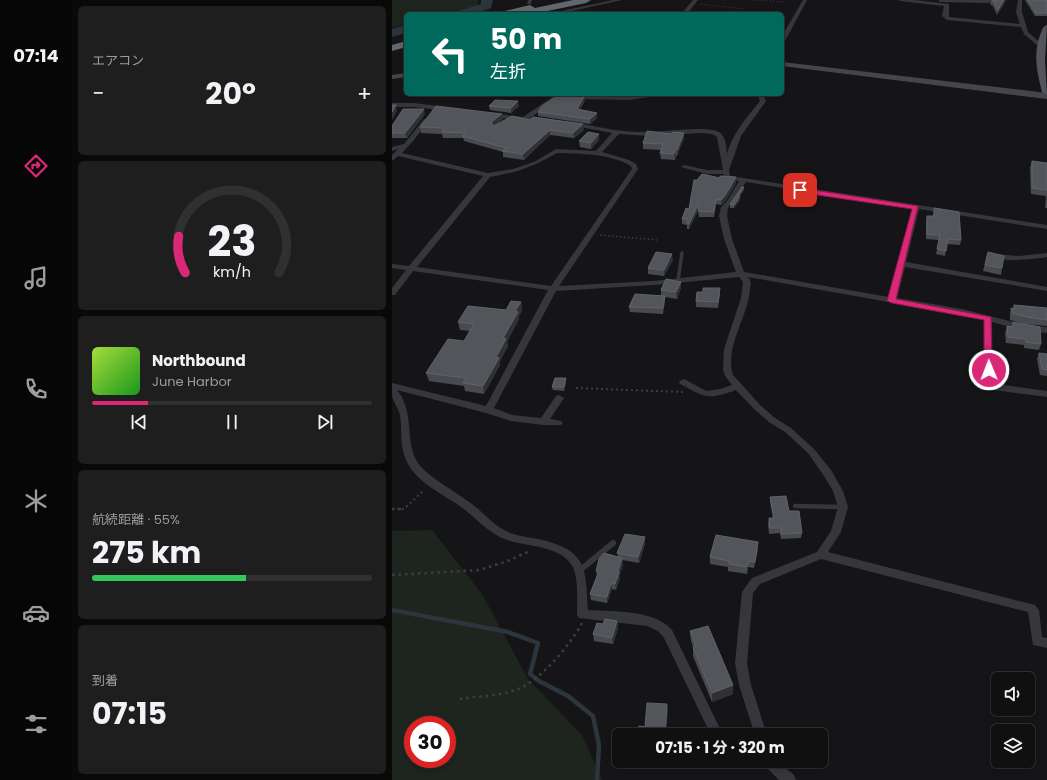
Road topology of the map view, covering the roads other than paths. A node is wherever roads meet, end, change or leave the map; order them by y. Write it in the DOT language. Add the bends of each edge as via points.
graph roads {
  1 [pos="567,0"];
  2 [pos="586,0"];
  3 [pos="620,0"];
  4 [pos="806,0"];
  5 [pos="900,0"];
  6 [pos="930,0"];
  7 [pos="1007,0"];
  8 [pos="1020,0"];
  9 [pos="694,2"];
  10 [pos="512,12"];
  11 [pos="529,12"];
  12 [pos="560,12"];
  13 [pos="686,12"];
  14 [pos="1024,26"];
  15 [pos="1047,28"];
  16 [pos="784,38"];
  17 [pos="404,40"];
  18 [pos="392,44"];
  19 [pos="404,45"];
  20 [pos="1040,45"];
  21 [pos="392,48"];
  22 [pos="1043,56"];
  23 [pos="784,64"];
  24 [pos="404,75"];
  25 [pos="392,77"];
  26 [pos="1047,92"];
  27 [pos="559,96"];
  28 [pos="574,96"];
  29 [pos="646,96"];
  30 [pos="761,96"];
  31 [pos="1047,96"];
  32 [pos="392,106"];
  33 [pos="435,107"];
  34 [pos="453,110"];
  35 [pos="481,114"];
  36 [pos="512,118"];
  37 [pos="524,119"];
  38 [pos="549,121"];
  39 [pos="562,123"];
  40 [pos="502,124"];
  41 [pos="617,132"];
  42 [pos="407,144"];
  43 [pos="392,149"];
  44 [pos="598,153"];
  45 [pos="395,156"];
  46 [pos="684,167"];
  47 [pos="726,171"];
  48 [pos="488,176"];
  49 [pos="743,181"];
  50 [pos="916,207"];
  51 [pos="1047,227"];
  52 [pos="682,253"];
  53 [pos="1047,255"];
  54 [pos="996,256"];
  55 [pos="901,264"];
  56 [pos="392,266"];
  57 [pos="412,269"];
  58 [pos="741,274"];
  59 [pos="678,280"];
  60 [pos="553,289"];
  61 [pos="1047,289"];
  62 [pos="392,293"];
  63 [pos="892,301"];
  64 [pos="988,318"];
  65 [pos="1047,330"];
  66 [pos="683,382"];
  67 [pos="392,386"];
  68 [pos="737,386"];
  69 [pos="392,390"];
  70 [pos="1047,394"];
  71 [pos="559,398"];
  72 [pos="489,410"];
  73 [pos="543,422"];
  74 [pos="558,423"];
  75 [pos="795,506"];
  76 [pos="843,507"];
  77 [pos="614,543"];
  78 [pos="822,555"];
  79 [pos="579,571"];
  80 [pos="1047,643"];
  81 [pos="714,728"];
  82 [pos="759,728"];
  83 [pos="774,768"];
  84 [pos="789,780"];
  1 -- 10 [label="highway"];
  2 -- 11 [label="highway"];
  3 -- 12 [label="street"];
  4 -- 16 [label="street"];
  5 -- 14 [label="street" via="947,5 947,18"];
  6 -- 7 [label="street"];
  8 -- 14 [label="street" via="1019,12"];
  9 -- 13 [label="street"];
  14 -- 20 [label="street" via="1029,37"];
  15 -- 20 [label="main road"];
  17 -- 18 [label="highway"];
  19 -- 21 [label="highway"];
  20 -- 22 [label="main road"];
  22 -- 26 [label="main road"];
  23 -- 31 [label="street"];
  24 -- 25 [label="street"];
  27 -- 37 [label="street"];
  28 -- 29 [label="street" via="615,99"];
  30 -- 47 [label="street" via="763,101 736,139"];
  32 -- 33 [label="street" via="408,104"];
  33 -- 34 [label="street"];
  33 -- 42 [label="street"];
  35 -- 36 [label="street"];
  36 -- 37 [label="street"];
  36 -- 40 [label="street"];
  37 -- 38 [label="street"];
  39 -- 41 [label="street"];
  41 -- 44 [label="street"];
  41 -- 47 [label="street" via="717,134 724,144"];
  42 -- 43 [label="street"];
  42 -- 45 [label="street"];
  44 -- 48 [label="street" via="556,151 536,163"];
  44 -- 60 [label="street" via="632,163 635,169"];
  45 -- 48 [label="street"];
  46 -- 47 [label="street" via="707,172"];
  47 -- 49 [label="street" via="727,177"];
  48 -- 57 [label="street"];
  49 -- 50 [label="street"];
  49 -- 58 [label="street" via="723,211 724,228"];
  50 -- 51 [label="street"];
  50 -- 55 [label="street"];
  52 -- 59 [label="lane"];
  53 -- 54 [label="street" via="1020,258"];
  55 -- 61 [label="street"];
  55 -- 63 [label="street"];
  56 -- 57 [label="street"];
  57 -- 60 [label="street"];
  57 -- 62 [label="street"];
  58 -- 59 [label="street"];
  58 -- 63 [label="street"];
  58 -- 68 [label="street" via="747,282 747,290 728,349 727,369"];
  59 -- 60 [label="street" via="584,289"];
  60 -- 72 [label="street"];
  63 -- 64 [label="street"];
  64 -- 65 [label="street" via="1025,328"];
  64 -- 70 [label="street" via="989,383 993,387"];
  66 -- 68 [label="street" via="689,383 701,393 721,392"];
  67 -- 72 [label="street"];
  68 -- 76 [label="street" via="758,408 788,430 811,452 828,473"];
  69 -- 79 [label="street" via="399,397 406,422 409,456 416,467 433,483 468,506 502,535 562,552 572,558"];
  71 -- 73 [label="street"];
  72 -- 73 [label="street" via="510,418"];
  73 -- 74 [label="street"];
  75 -- 76 [label="lane"];
  76 -- 78 [label="street" via="836,532"];
  77 -- 79 [label="lane"];
  78 -- 80 [label="street" via="1031,608 1037,641"];
  78 -- 82 [label="street" via="756,581 748,592 741,663"];
  79 -- 81 [label="street" via="583,615 639,620 662,626"];
  83 -- 84 [label="street"];
}
